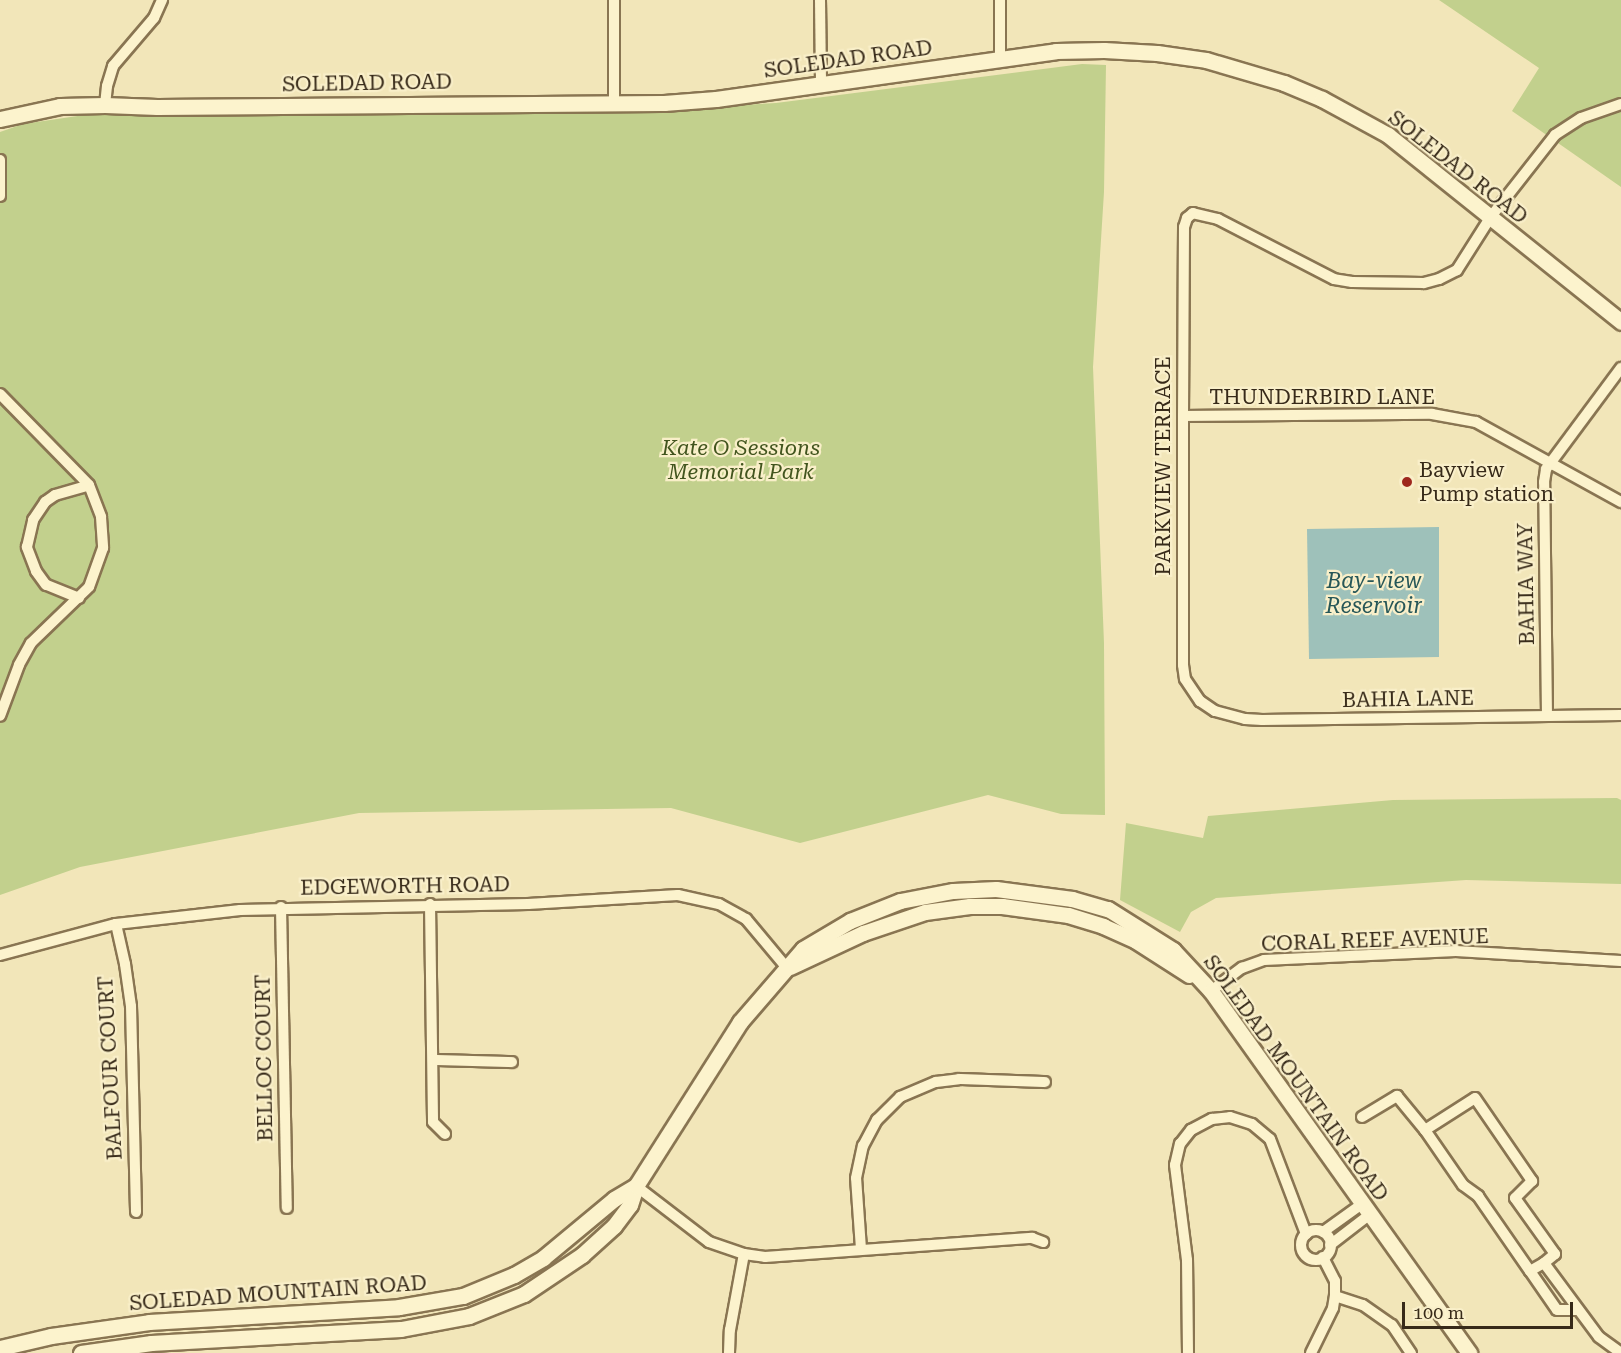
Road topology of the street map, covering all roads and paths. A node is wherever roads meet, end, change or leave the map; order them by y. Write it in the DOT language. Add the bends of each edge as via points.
graph roads {
  1 [pos="162,0"];
  2 [pos="614,0"];
  3 [pos="819,0"];
  4 [pos="1000,0"];
  5 [pos="1000,59"];
  6 [pos="821,84"];
  7 [pos="614,102"];
  8 [pos="1621,104"];
  9 [pos="105,105"];
  10 [pos="0,119"];
  11 [pos="0,160"];
  12 [pos="0,196"];
  13 [pos="1490,218"];
  14 [pos="1621,322"];
  15 [pos="1621,368"];
  16 [pos="0,394"];
  17 [pos="1183,416"];
  18 [pos="1552,463"];
  19 [pos="89,485"];
  20 [pos="1621,502"];
  21 [pos="79,598"];
  22 [pos="1200,701"];
  23 [pos="1621,715"];
  24 [pos="0,716"];
  25 [pos="1547,717"];
  26 [pos="430,904"];
  27 [pos="281,907"];
  28 [pos="116,924"];
  29 [pos="0,955"];
  30 [pos="1621,961"];
  31 [pos="787,968"];
  32 [pos="1211,991"];
  33 [pos="433,1060"];
  34 [pos="512,1062"];
  35 [pos="1045,1082"];
  36 [pos="1362,1117"];
  37 [pos="1425,1130"];
  38 [pos="445,1134"];
  39 [pos="636,1186"];
  40 [pos="286,1208"];
  41 [pos="1366,1209"];
  42 [pos="136,1212"];
  43 [pos="1323,1232"];
  44 [pos="1306,1233"];
  45 [pos="1042,1242"];
  46 [pos="1330,1245"];
  47 [pos="861,1249"];
  48 [pos="744,1254"];
  49 [pos="1323,1257"];
  50 [pos="1544,1263"];
  51 [pos="1530,1271"];
  52 [pos="1335,1296"];
  53 [pos="1576,1310"];
  54 [pos="1,1348"];
  55 [pos="1619,1351"];
  56 [pos="81,1353"];
  57 [pos="729,1353"];
  58 [pos="1188,1353"];
  59 [pos="1312,1353"];
  60 [pos="1411,1353"];
  61 [pos="1469,1353"];
  1 -- 9 [label="street" via="154,18 113,66"];
  2 -- 7 [label="street"];
  3 -- 6 [label="street"];
  4 -- 5 [label="street"];
  5 -- 6 [label="main road, SOLEDAD ROAD"];
  5 -- 13 [label="main road, SOLEDAD ROAD" via="1056,51 1157,52 1206,60 1284,83 1388,135"];
  6 -- 7 [label="main road, SOLEDAD ROAD" via="716,99"];
  7 -- 9 [label="main road, SOLEDAD ROAD"];
  8 -- 13 [label="street" via="1581,118 1555,135"];
  9 -- 10 [label="main road, SOLEDAD ROAD" via="60,106"];
  11 -- 12 [label="street"];
  13 -- 14 [label="main road, SOLEDAD ROAD"];
  13 -- 17 [label="street, PARKVIEW TERRACE" via="1457,270 1439,279 1424,283 1352,282 1334,279 1218,219 1193,213 1184,227"];
  15 -- 18 [label="street, BAHIA WAY"];
  16 -- 19 [label="street"];
  17 -- 18 [label="street, THUNDERBIRD LANE" via="1432,414 1476,422"];
  17 -- 22 [label="street, PARKVIEW TERRACE" via="1183,665 1185,680"];
  18 -- 20 [label="street, THUNDERBIRD LANE"];
  18 -- 25 [label="street, BAHIA WAY" via="1546,469 1544,482"];
  19 -- 21 [label="street" via="101,518 103,548 95,574"];
  19 -- 21 [label="street" via="45,502 33,520 27,547 46,585"];
  21 -- 24 [label="street" via="31,643"];
  22 -- 25 [label="street, BAHIA LANE" via="1215,711 1245,719"];
  23 -- 25 [label="street, BAHIA LANE"];
  26 -- 27 [label="street, EDGEWORTH ROAD"];
  26 -- 31 [label="street, EDGEWORTH ROAD" via="528,904 678,895 719,904 746,920"];
  26 -- 33 [label="street"];
  27 -- 28 [label="street, EDGEWORTH ROAD"];
  27 -- 40 [label="street, BELLOC COURT"];
  28 -- 29 [label="street, EDGEWORTH ROAD"];
  28 -- 42 [label="street, BALFOUR COURT" via="130,1006"];
  30 -- 32 [label="street, CORAL REEF AVENUE" via="1456,951 1264,960 1242,968"];
  31 -- 32 [label="main road" via="863,933 925,912 1002,906 1068,915 1102,926 1136,941"];
  31 -- 32 [label="main road, SOLEDAD MOUNTAIN ROAD" via="803,949 826,933 900,901 953,891 1028,892 1108,909 1173,950"];
  31 -- 39 [label="main road, SOLEDAD MOUNTAIN ROAD" via="740,1022"];
  32 -- 41 [label="main road, SOLEDAD MOUNTAIN ROAD"];
  33 -- 34 [label="street"];
  33 -- 38 [label="street" via="433,1122"];
  35 -- 47 [label="street" via="959,1079 936,1082 900,1097 877,1120 863,1146 856,1178"];
  36 -- 37 [label="street" via="1397,1096"];
  37 -- 50 [label="street" via="1475,1098 1532,1181 1515,1198 1555,1254"];
  37 -- 51 [label="street" via="1462,1185 1478,1196"];
  39 -- 48 [label="street" via="709,1242"];
  39 -- 54 [label="main road, SOLEDAD MOUNTAIN ROAD" via="614,1199 543,1258 514,1275 455,1298 399,1307 149,1322 51,1336"];
  39 -- 56 [label="main road, SOLEDAD MOUNTAIN ROAD" via="630,1205 614,1226 582,1255 524,1294 469,1316 401,1329 151,1343"];
  41 -- 43 [label="street"];
  41 -- 46 [label="street"];
  41 -- 61 [label="main road, SOLEDAD MOUNTAIN ROAD"];
  43 -- 44 [label="street"];
  43 -- 46 [label="street"];
  44 -- 49 [label="street" via="1301,1241 1305,1255 1314,1260"];
  44 -- 58 [label="street" via="1270,1139 1252,1124 1230,1117 1212,1119 1191,1130 1180,1144 1175,1165 1187,1260"];
  45 -- 47 [label="street" via="1032,1238"];
  46 -- 49 [label="street"];
  47 -- 48 [label="street" via="765,1257"];
  48 -- 57 [label="street"];
  49 -- 52 [label="street" via="1335,1281"];
  50 -- 51 [label="street"];
  50 -- 53 [label="street"];
  51 -- 53 [label="street" via="1557,1310"];
  52 -- 59 [label="street"];
  52 -- 60 [label="street" via="1364,1305 1392,1325"];
  53 -- 55 [label="street"];
}
